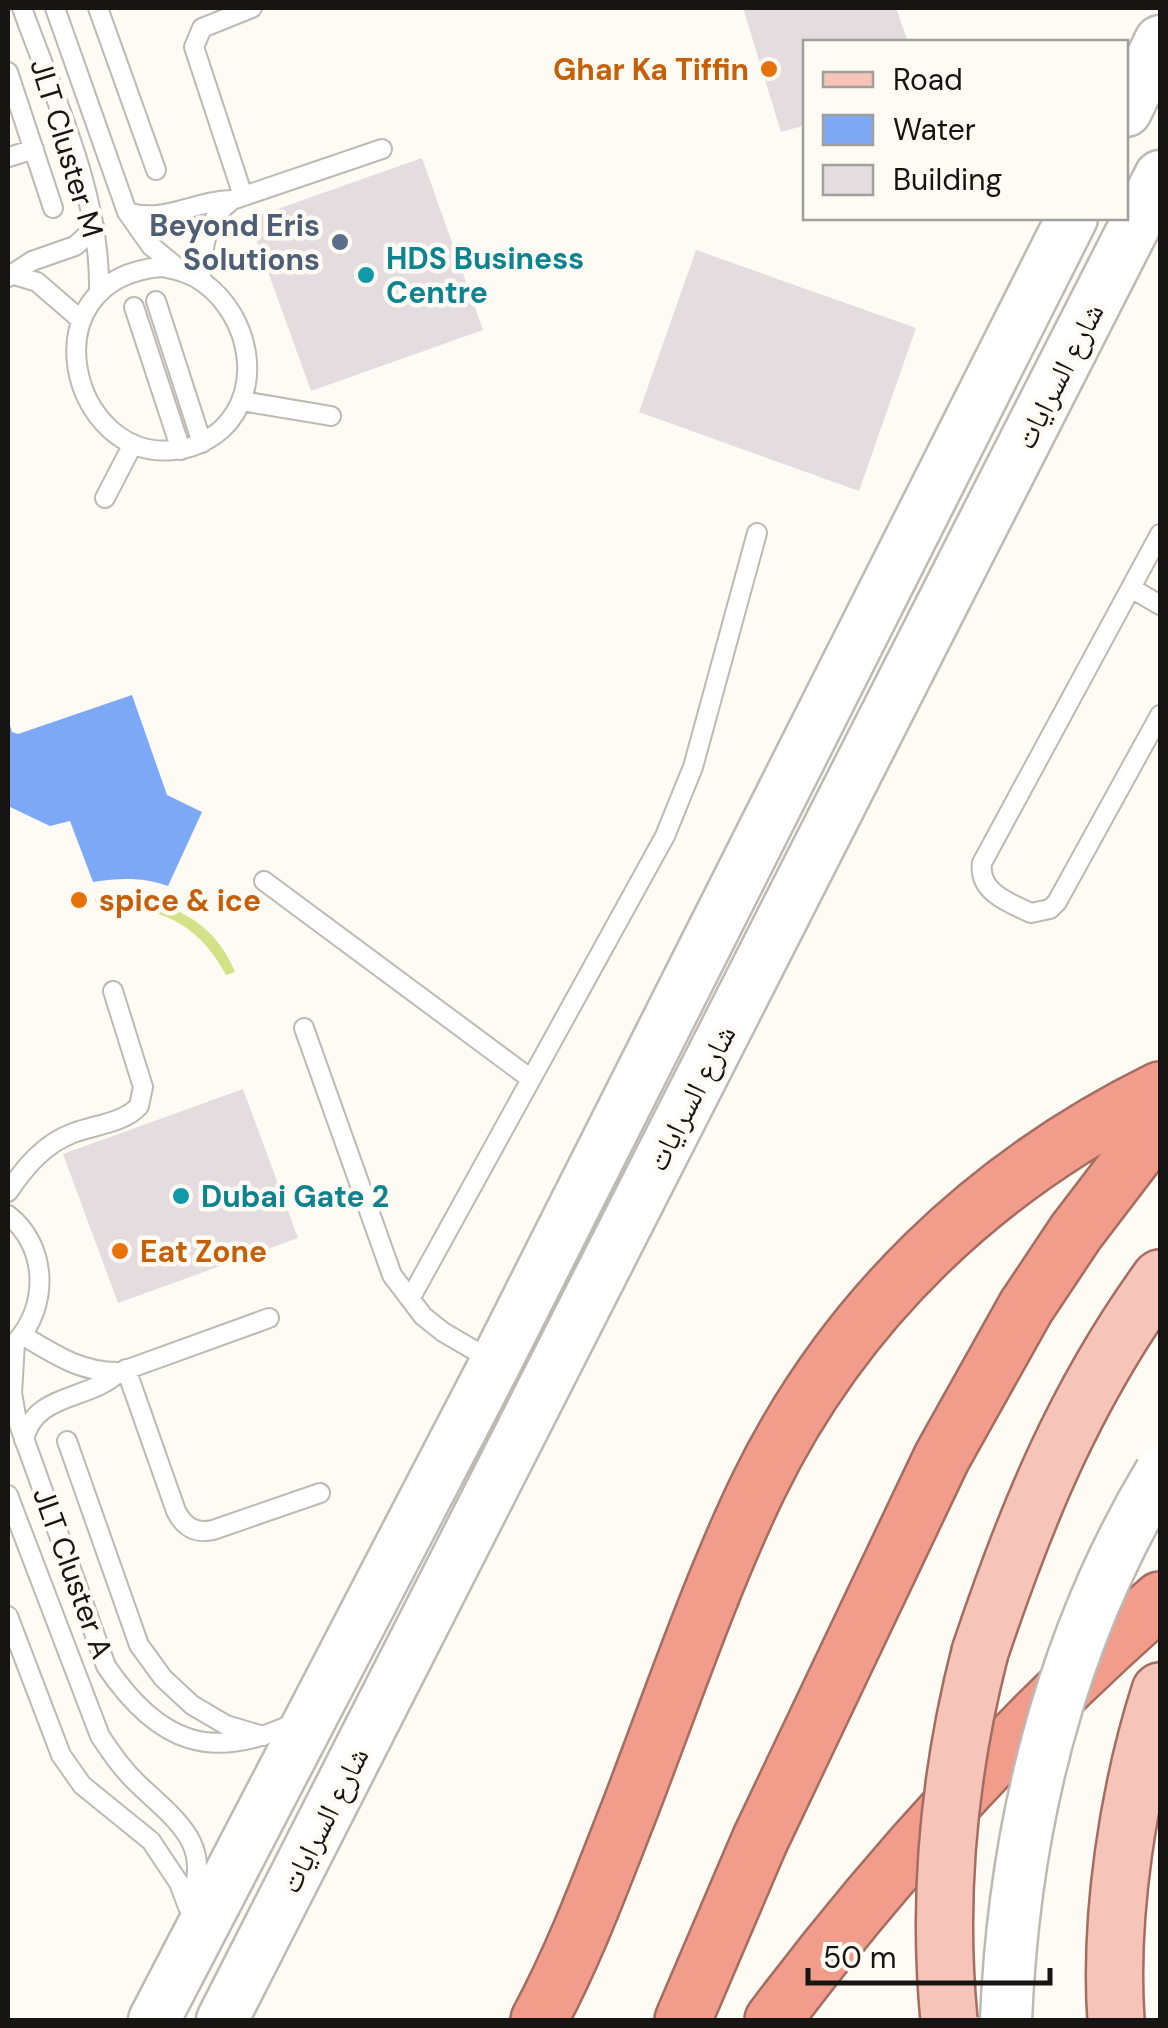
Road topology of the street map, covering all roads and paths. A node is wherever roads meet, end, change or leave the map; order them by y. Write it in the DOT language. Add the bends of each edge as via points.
graph roads {
  1 [pos="22,8"];
  2 [pos="54,8"];
  3 [pos="98,8"];
  4 [pos="252,8"];
  5 [pos="128,31"];
  6 [pos="109,38"];
  7 [pos="1160,41"];
  8 [pos="8,72"];
  9 [pos="1128,106"];
  10 [pos="382,148"];
  11 [pos="34,149"];
  12 [pos="9,157"];
  13 [pos="156,170"];
  14 [pos="1160,176"];
  15 [pos="238,198"];
  16 [pos="53,208"];
  17 [pos="128,212"];
  18 [pos="1071,220"];
  19 [pos="95,228"];
  20 [pos="184,272"];
  21 [pos="11,276"];
  22 [pos="201,280"];
  23 [pos="99,291"];
  24 [pos="156,301"];
  25 [pos="134,307"];
  26 [pos="81,320"];
  27 [pos="242,401"];
  28 [pos="331,416"];
  29 [pos="202,443"];
  30 [pos="133,444"];
  31 [pos="181,450"];
  32 [pos="104,498"];
  33 [pos="757,534"];
  34 [pos="1160,534"];
  35 [pos="1131,588"];
  36 [pos="884,591"];
  37 [pos="1160,605"];
  38 [pos="936,618"];
  39 [pos="1160,714"];
  40 [pos="264,881"];
  41 [pos="113,991"];
  42 [pos="304,1028"];
  43 [pos="531,1079"];
  44 [pos="1160,1090"];
  45 [pos="1160,1122"];
  46 [pos="8,1192"];
  47 [pos="8,1215"];
  48 [pos="1160,1278"];
  49 [pos="410,1300"];
  50 [pos="270,1318"];
  51 [pos="15,1342"];
  52 [pos="496,1362"];
  53 [pos="123,1371"];
  54 [pos="24,1440"];
  55 [pos="67,1442"];
  56 [pos="1160,1473"];
  57 [pos="320,1493"];
  58 [pos="8,1495"];
  59 [pos="1160,1600"];
  60 [pos="8,1616"];
  61 [pos="1160,1691"];
  62 [pos="325,1698"];
  63 [pos="263,1736"];
  64 [pos="171,1948"];
  65 [pos="151,2020"];
  66 [pos="222,2020"];
  67 [pos="539,2020"];
  68 [pos="683,2020"];
  69 [pos="773,2020"];
  70 [pos="948,2020"];
  71 [pos="1006,2020"];
  72 [pos="1116,2020"];
  1 -- 19 [label="lane, JLT Cluster M"];
  2 -- 17 [label="lane, JLT Cluster M"];
  3 -- 6 [label="lane"];
  4 -- 15 [label="lane" via="202,28 194,47"];
  5 -- 6 [label="lane"];
  6 -- 13 [label="lane" via="145,113"];
  7 -- 9 [label="main road"];
  8 -- 11 [label="lane"];
  10 -- 15 [label="lane"];
  11 -- 12 [label="lane"];
  11 -- 16 [label="lane"];
  14 -- 38 [label="main road, شارع السرايات"];
  15 -- 17 [label="lane" via="156,217"];
  15 -- 22 [label="lane" via="211,220"];
  17 -- 20 [label="lane, JLT Cluster M" via="151,246"];
  18 -- 36 [label="main road, شارع السرايات"];
  19 -- 21 [label="lane" via="75,246"];
  19 -- 23 [label="lane, JLT Cluster M"];
  20 -- 22 [label="lane, JLT Cluster M"];
  20 -- 23 [label="lane, JLT Cluster M" via="138,269"];
  21 -- 26 [label="lane" via="37,282"];
  22 -- 27 [label="lane, JLT Cluster M" via="219,296 243,341 249,365"];
  23 -- 26 [label="lane"];
  24 -- 29 [label="lane"];
  25 -- 31 [label="lane"];
  26 -- 30 [label="lane" via="80,379 103,422"];
  27 -- 28 [label="lane"];
  27 -- 29 [label="lane"];
  29 -- 31 [label="lane"];
  30 -- 31 [label="lane"];
  30 -- 32 [label="lane"];
  33 -- 43 [label="lane" via="694,767 664,836"];
  34 -- 35 [label="lane"];
  35 -- 37 [label="lane"];
  35 -- 39 [label="lane" via="982,863 989,889 1031,913 1057,902"];
  36 -- 38 [label="main road"];
  36 -- 52 [label="main road, شارع السرايات"];
  38 -- 66 [label="main road, شارع السرايات"];
  40 -- 43 [label="lane"];
  41 -- 46 [label="lane" via="143,1087 139,1106 52,1143"];
  42 -- 49 [label="lane" via="382,1252"];
  43 -- 49 [label="lane"];
  44 -- 67 [label="highway" via="1038,1160 952,1227 876,1306 810,1394 743,1522 581,1932"];
  45 -- 68 [label="highway" via="1017,1322 942,1457 760,1840"];
  47 -- 51 [label="lane, JLT Cluster A" via="31,1242 39,1265 34,1314"];
  48 -- 70 [label="main road, bridge" via="1095,1376 1054,1454 980,1652 947,1833"];
  49 -- 52 [label="lane" via="443,1332"];
  50 -- 53 [label="lane"];
  51 -- 53 [label="lane" via="75,1365"];
  51 -- 54 [label="lane, JLT Cluster A" via="12,1392"];
  52 -- 62 [label="main road, شارع السرايات"];
  53 -- 54 [label="lane" via="44,1407 26,1427"];
  53 -- 57 [label="lane" via="186,1526 214,1530"];
  54 -- 63 [label="lane, JLT Cluster A" via="106,1666 127,1697 156,1723 190,1740 228,1745"];
  55 -- 63 [label="lane" via="86,1472 140,1645 192,1705"];
  56 -- 71 [label="main road, bridge" via="1096,1598 1055,1710 1030,1808"];
  58 -- 60 [label="lane, JLT Cluster A" via="100,1736 118,1764 192,1840 196,1888 185,1914 179,1883 158,1850 82,1786 62,1755"];
  59 -- 69 [label="highway" via="939,1817"];
  61 -- 72 [label="main road" via="1128,1834"];
  62 -- 63 [label="lane, JLT Cluster A"];
  62 -- 65 [label="main road, شارع السرايات"];
  64 -- 65 [label="lane"];
}
